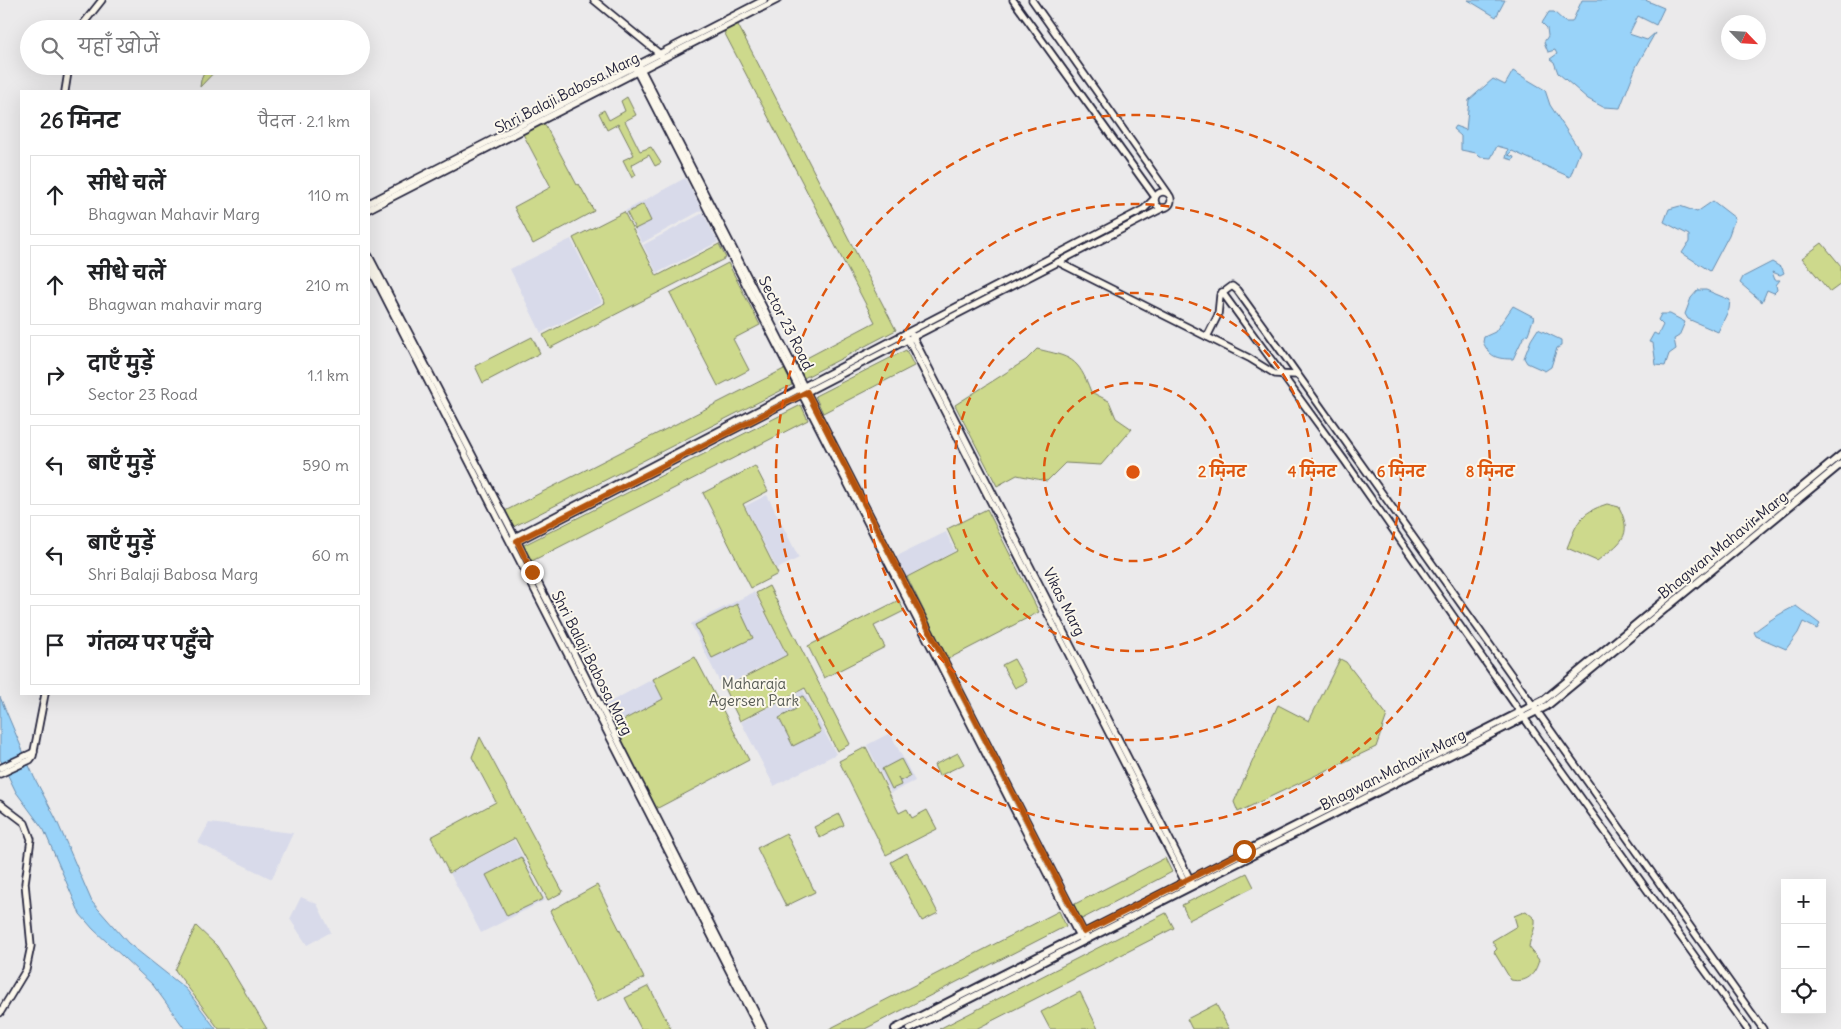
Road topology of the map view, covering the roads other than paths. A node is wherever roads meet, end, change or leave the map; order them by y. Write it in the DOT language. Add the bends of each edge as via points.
graph roads {
  1 [pos="102,0"];
  2 [pos="594,0"];
  3 [pos="764,0"];
  4 [pos="777,0"];
  5 [pos="1013,0"];
  6 [pos="1032,0"];
  7 [pos="86,20"];
  8 [pos="662,56"];
  9 [pos="638,69"];
  10 [pos="68,75"];
  11 [pos="65,90"];
  12 [pos="1168,193"];
  13 [pos="1155,198"];
  14 [pos="370,203"];
  15 [pos="1146,207"];
  16 [pos="370,208"];
  17 [pos="1163,208"];
  18 [pos="1152,215"];
  19 [pos="1054,256"];
  20 [pos="370,258"];
  21 [pos="1058,263"];
  22 [pos="370,268"];
  23 [pos="1222,292"];
  24 [pos="909,335"];
  25 [pos="1207,337"];
  26 [pos="1282,374"];
  27 [pos="1297,375"];
  28 [pos="803,390"];
  29 [pos="1841,455"];
  30 [pos="1841,464"];
  31 [pos="1361,466"];
  32 [pos="1352,472"];
  33 [pos="513,540"];
  34 [pos="45,695"];
  35 [pos="1534,709"];
  36 [pos="1521,711"];
  37 [pos="1525,718"];
  38 [pos="29,758"];
  39 [pos="0,768"];
  40 [pos="0,774"];
  41 [pos="0,804"];
  42 [pos="0,809"];
  43 [pos="29,833"];
  44 [pos="1187,880"];
  45 [pos="1190,886"];
  46 [pos="1083,937"];
  47 [pos="749,1003"];
  48 [pos="0,1013"];
  49 [pos="759,1029"];
  50 [pos="764,1029"];
  51 [pos="894,1029"];
  52 [pos="910,1029"];
  53 [pos="1747,1029"];
  54 [pos="1763,1029"];
  1 -- 7 [label="street"];
  2 -- 8 [label="street"];
  3 -- 8 [label="street, Shri Balaji Babosa Marg"];
  4 -- 8 [label="street, Shri Balaji Babosa Marg"];
  5 -- 13 [label="street"];
  6 -- 12 [label="street"];
  8 -- 9 [label="street, Shri Balaji Babosa Marg"];
  9 -- 14 [label="street, Shri Balaji Babosa Marg"];
  9 -- 16 [label="street, Shri Balaji Babosa Marg"];
  9 -- 28 [label="street, Sector 23 Road"];
  10 -- 11 [label="street"];
  12 -- 13 [label="street" via="1162,191"];
  12 -- 17 [label="street" via="1170,204"];
  13 -- 15 [label="street"];
  13 -- 17 [label="street" via="1157,206"];
  15 -- 18 [label="street"];
  15 -- 19 [label="street"];
  17 -- 18 [label="street"];
  18 -- 21 [label="street"];
  19 -- 21 [label="street"];
  19 -- 24 [label="street"];
  20 -- 33 [label="street, Shri Balaji Babosa Marg"];
  21 -- 24 [label="street"];
  21 -- 25 [label="street"];
  22 -- 33 [label="street, Shri Balaji Babosa Marg"];
  23 -- 25 [label="street" via="1218,316"];
  23 -- 26 [label="street"];
  23 -- 27 [label="street" via="1232,286 1237,290"];
  24 -- 28 [label="street"];
  24 -- 44 [label="street, Vikas Marg"];
  25 -- 26 [label="street" via="1271,373"];
  26 -- 27 [label="street"];
  26 -- 32 [label="street"];
  27 -- 31 [label="street"];
  28 -- 33 [label="street"];
  28 -- 46 [label="street, Sector 23 Road"];
  29 -- 35 [label="main road, Bhagwan Mahavir Marg"];
  30 -- 35 [label="main road, Bhagwan Mahavir Marg" via="1547,706"];
  31 -- 32 [label="street"];
  31 -- 35 [label="street"];
  32 -- 36 [label="street"];
  33 -- 47 [label="street, Shri Balaji Babosa Marg"];
  34 -- 38 [label="street" via="34,752"];
  35 -- 36 [label="main road, Bhagwan Mahavir Marg"];
  35 -- 37 [label="main road, Bhagwan Mahavir Marg"];
  35 -- 54 [label="street"];
  36 -- 37 [label="street"];
  36 -- 44 [label="main road, Bhagwan Mahavir Marg"];
  37 -- 45 [label="main road, Bhagwan Mahavir Marg"];
  37 -- 53 [label="street"];
  38 -- 39 [label="street"];
  38 -- 40 [label="street"];
  41 -- 43 [label="street" via="18,817"];
  42 -- 43 [label="street"];
  43 -- 48 [label="street" via="31,847 25,883 30,957 24,974"];
  44 -- 45 [label="street, Vikas Marg"];
  44 -- 46 [label="main road"];
  45 -- 46 [label="main road, Bhagwan Mahavir Marg"];
  46 -- 51 [label="main road"];
  46 -- 52 [label="main road, Bhagwan Mahavir Marg"];
  47 -- 49 [label="street, Shri Balaji Babosa Marg"];
  47 -- 50 [label="street, Shri Balaji Babosa Marg"];
}
